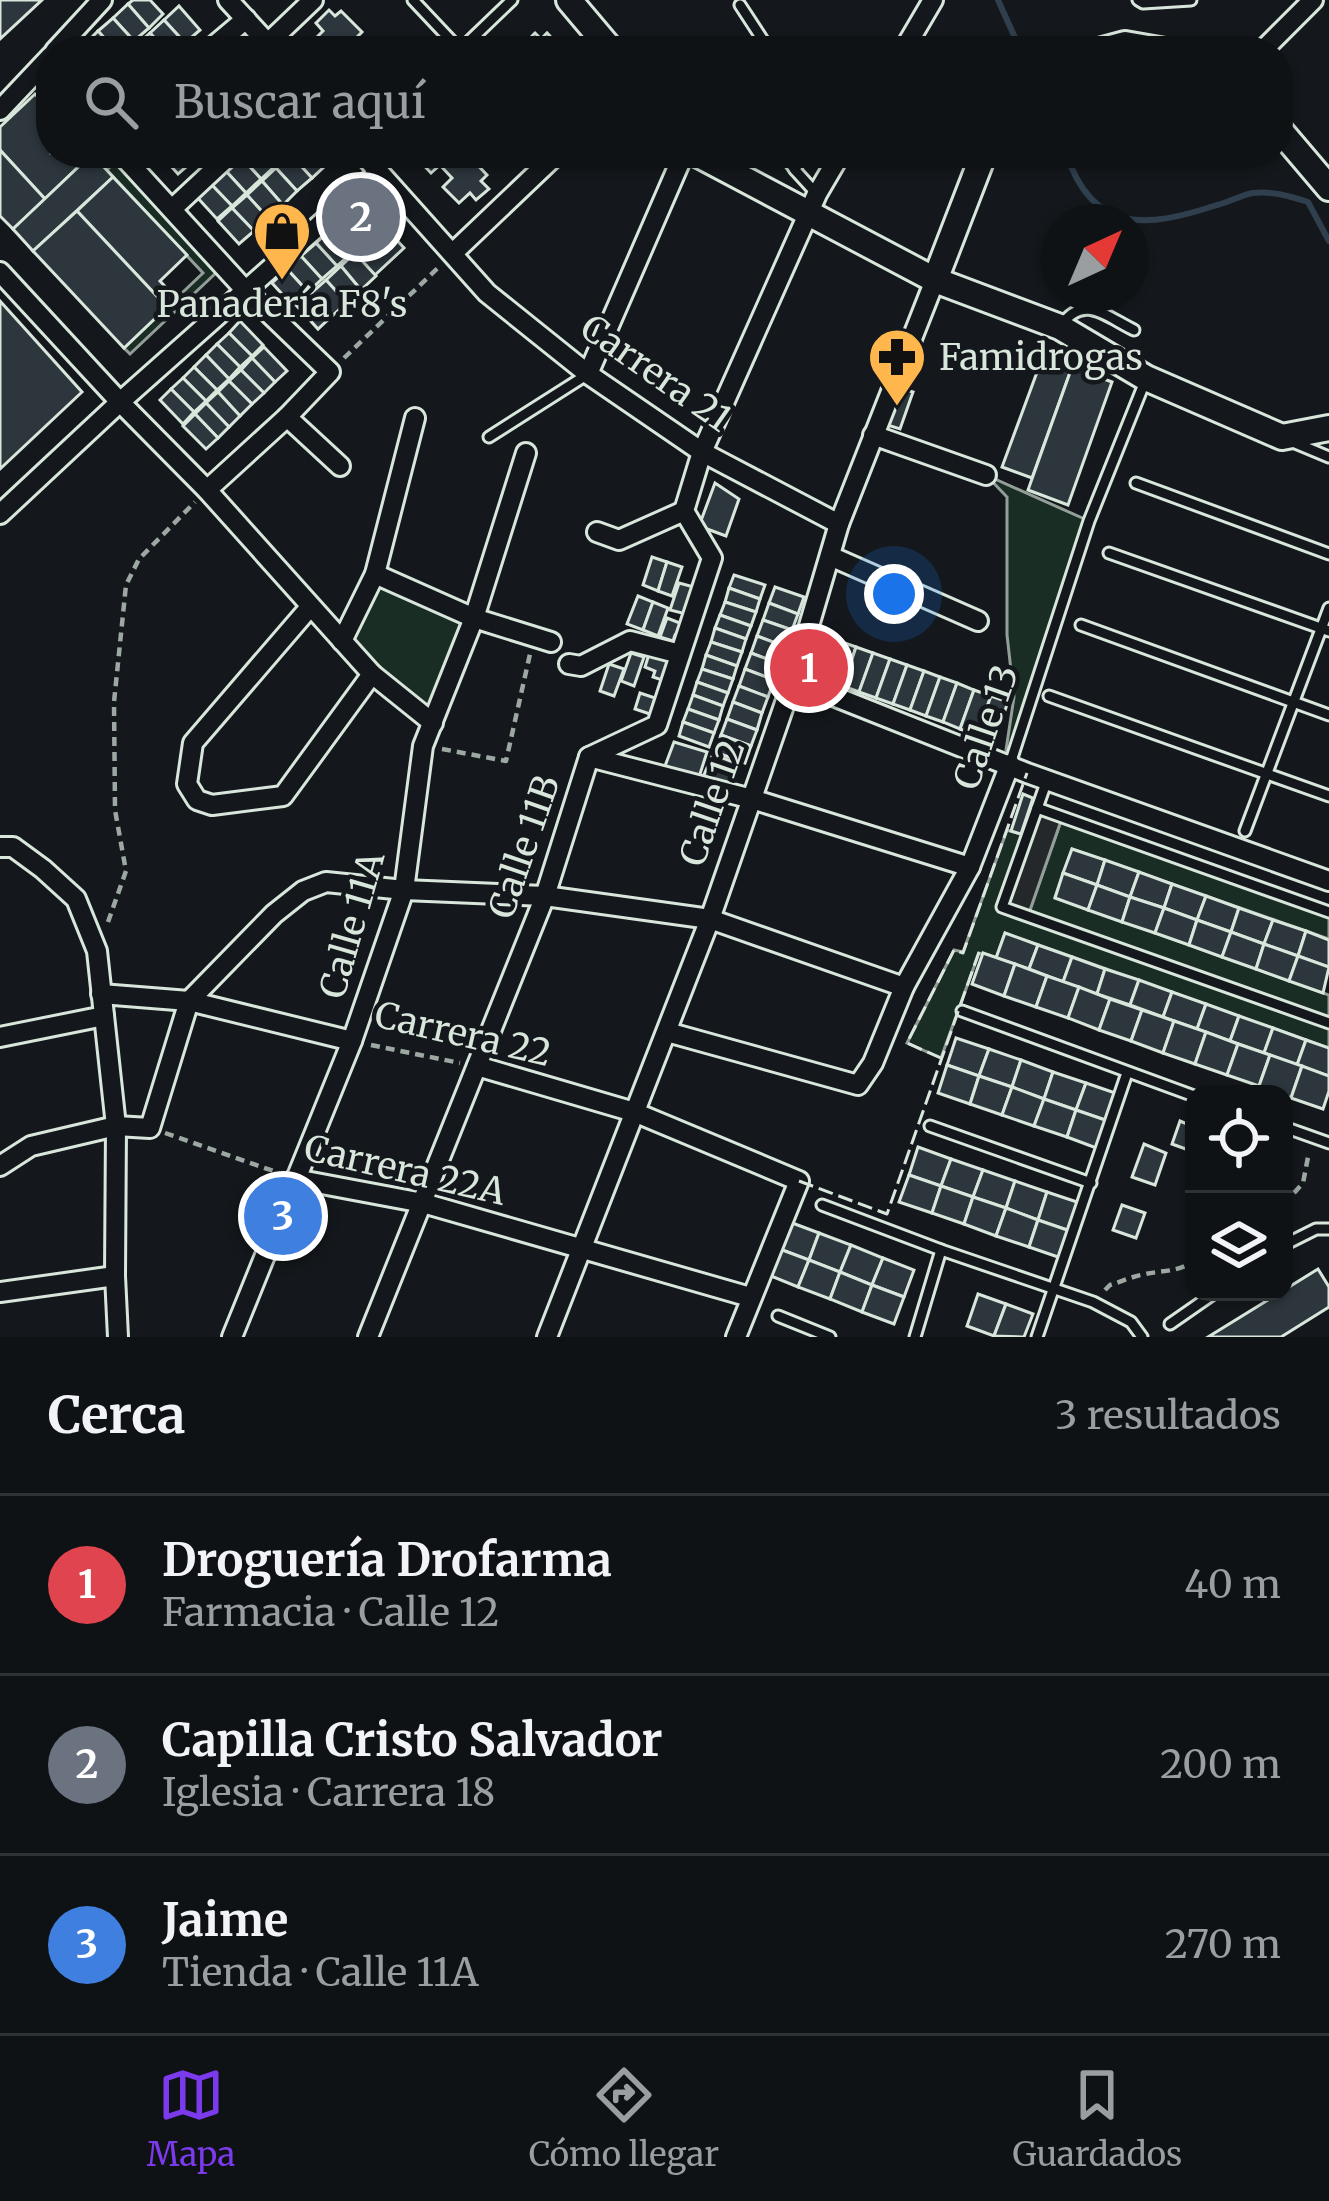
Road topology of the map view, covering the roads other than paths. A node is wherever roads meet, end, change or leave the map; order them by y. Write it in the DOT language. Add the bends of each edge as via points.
graph roads {
  1 [pos="102,0"];
  2 [pos="228,0"];
  3 [pos="313,0"];
  4 [pos="413,0"];
  5 [pos="512,0"];
  6 [pos="569,0"];
  7 [pos="933,0"];
  8 [pos="1138,0"];
  9 [pos="1192,0"];
  10 [pos="1313,0"];
  11 [pos="740,5"];
  12 [pos="246,19"];
  13 [pos="71,36"];
  14 [pos="226,36"];
  15 [pos="261,36"];
  16 [pos="281,36"];
  17 [pos="447,36"];
  18 [pos="475,36"];
  19 [pos="599,36"];
  20 [pos="760,36"];
  21 [pos="911,36"];
  22 [pos="1277,36"];
  23 [pos="36,75"];
  24 [pos="0,110"];
  25 [pos="1293,146"];
  26 [pos="134,168"];
  27 [pos="216,168"];
  28 [pos="375,168"];
  29 [pos="542,168"];
  30 [pos="677,168"];
  31 [pos="730,168"];
  32 [pos="833,168"];
  33 [pos="978,168"];
  34 [pos="795,170"];
  35 [pos="378,172"];
  36 [pos="1329,188"];
  37 [pos="813,204"];
  38 [pos="172,209"];
  39 [pos="453,254"];
  40 [pos="0,272"];
  41 [pos="935,280"];
  42 [pos="247,292"];
  43 [pos="1060,327"];
  44 [pos="1134,331"];
  45 [pos="588,374"];
  46 [pos="1146,378"];
  47 [pos="120,402"];
  48 [pos="287,417"];
  49 [pos="415,418"];
  50 [pos="1329,428"];
  51 [pos="873,435"];
  52 [pos="489,437"];
  53 [pos="1282,437"];
  54 [pos="702,452"];
  55 [pos="526,453"];
  56 [pos="1329,457"];
  57 [pos="340,466"];
  58 [pos="986,475"];
  59 [pos="1136,483"];
  60 [pos="207,490"];
  61 [pos="684,511"];
  62 [pos="0,514"];
  63 [pos="839,524"];
  64 [pos="597,532"];
  65 [pos="1109,553"];
  66 [pos="1329,554"];
  67 [pos="830,556"];
  68 [pos="375,574"];
  69 [pos="310,607"];
  70 [pos="1329,608"];
  71 [pos="474,618"];
  72 [pos="979,620"];
  73 [pos="1081,626"];
  74 [pos="1325,630"];
  75 [pos="543,639"];
  76 [pos="342,641"];
  77 [pos="680,655"];
  78 [pos="569,664"];
  79 [pos="372,674"];
  80 [pos="793,680"];
  81 [pos="1049,697"];
  82 [pos="1294,702"];
  83 [pos="1329,715"];
  84 [pos="433,723"];
  85 [pos="589,757"];
  86 [pos="1010,764"];
  87 [pos="1267,772"];
  88 [pos="1047,780"];
  89 [pos="1329,796"];
  90 [pos="752,799"];
  91 [pos="1037,808"];
  92 [pos="1245,831"];
  93 [pos="0,848"];
  94 [pos="970,867"];
  95 [pos="1329,881"];
  96 [pos="404,890"];
  97 [pos="545,896"];
  98 [pos="1329,912"];
  99 [pos="710,919"];
  100 [pos="904,987"];
  101 [pos="101,994"];
  102 [pos="189,1000"];
  103 [pos="962,1011"];
  104 [pos="104,1016"];
  105 [pos="1329,1023"];
  106 [pos="667,1032"];
  107 [pos="0,1037"];
  108 [pos="352,1041"];
  109 [pos="477,1066"];
  110 [pos="1127,1073"];
  111 [pos="1185,1093"];
  112 [pos="634,1112"];
  113 [pos="116,1126"];
  114 [pos="931,1126"];
  115 [pos="1293,1130"];
  116 [pos="1329,1143"];
  117 [pos="0,1163"];
  118 [pos="295,1179"];
  119 [pos="1091,1183"];
  120 [pos="422,1203"];
  121 [pos="822,1205"];
  122 [pos="1329,1229"];
  123 [pos="1293,1240"];
  124 [pos="580,1249"];
  125 [pos="941,1250"];
  126 [pos="115,1276"];
  127 [pos="1055,1288"];
  128 [pos="0,1292"];
  129 [pos="750,1298"];
  130 [pos="1203,1301"];
  131 [pos="778,1316"];
  132 [pos="1170,1324"];
  133 [pos="118,1337"];
  134 [pos="232,1337"];
  135 [pos="368,1337"];
  136 [pos="547,1337"];
  137 [pos="736,1337"];
  138 [pos="830,1337"];
  139 [pos="915,1337"];
  140 [pos="1036,1337"];
  141 [pos="1142,1337"];
  1 -- 13 [label="street"];
  2 -- 12 [label="street"];
  3 -- 16 [label="street"];
  4 -- 17 [label="lane"];
  5 -- 18 [label="lane"];
  6 -- 19 [label="street"];
  7 -- 21 [label="street"];
  8 -- 9 [label="lane"];
  10 -- 22 [label="street"];
  11 -- 20 [label="lane"];
  12 -- 14 [label="street"];
  12 -- 15 [label="street"];
  23 -- 24 [label="street"];
  25 -- 36 [label="street"];
  26 -- 38 [label="street"];
  27 -- 38 [label="street"];
  28 -- 35 [label="street"];
  29 -- 39 [label="street"];
  30 -- 45 [label="street"];
  31 -- 37 [label="street"];
  32 -- 37 [label="street"];
  33 -- 41 [label="street, Calle 12"];
  34 -- 37 [label="lane"];
  35 -- 39 [label="street"];
  35 -- 42 [label="street"];
  37 -- 41 [label="street"];
  37 -- 54 [label="street"];
  38 -- 42 [label="street"];
  39 -- 45 [label="street, Carrera 21" via="487,293"];
  40 -- 47 [label="street"];
  41 -- 43 [label="street"];
  41 -- 51 [label="street, Calle 12"];
  42 -- 47 [label="street"];
  42 -- 48 [label="street" via="330,372"];
  43 -- 44 [label="lane" via="1082,308"];
  43 -- 46 [label="street"];
  45 -- 52 [label="lane"];
  45 -- 54 [label="street, Carrera 21"];
  46 -- 53 [label="street"];
  46 -- 86 [label="lane, Calle 13" via="1089,521"];
  47 -- 60 [label="street"];
  47 -- 62 [label="street"];
  48 -- 57 [label="street"];
  48 -- 60 [label="street"];
  49 -- 68 [label="street"];
  50 -- 53 [label="street"];
  51 -- 58 [label="street"];
  51 -- 63 [label="street, Calle 12"];
  53 -- 56 [label="lane"];
  54 -- 61 [label="street"];
  54 -- 63 [label="street, Carrera 21"];
  55 -- 71 [label="street, Calle 11A"];
  59 -- 66 [label="lane"];
  60 -- 69 [label="street"];
  61 -- 64 [label="street" via="619,540"];
  61 -- 77 [label="street, Calle 11B" via="712,558"];
  63 -- 67 [label="street, Calle 12"];
  65 -- 74 [label="lane"];
  67 -- 72 [label="street"];
  67 -- 80 [label="street, Calle 12"];
  68 -- 71 [label="street"];
  68 -- 76 [label="street"];
  69 -- 76 [label="street"];
  69 -- 79 [label="street" via="193,743 187,784 197,800 283,796"];
  70 -- 74 [label="lane"];
  71 -- 75 [label="street"];
  71 -- 84 [label="street, Calle 11A"];
  73 -- 82 [label="lane"];
  74 -- 82 [label="lane"];
  76 -- 79 [label="street"];
  77 -- 78 [label="street" via="630,640"];
  77 -- 85 [label="street, Calle 11B" via="657,725"];
  79 -- 84 [label="street"];
  80 -- 86 [label="street"];
  80 -- 90 [label="street, Calle 12"];
  81 -- 87 [label="lane"];
  82 -- 83 [label="lane"];
  82 -- 87 [label="lane"];
  84 -- 96 [label="street, Calle 11A"];
  85 -- 90 [label="street"];
  85 -- 97 [label="street, Calle 11B"];
  86 -- 88 [label="street"];
  86 -- 94 [label="street, Calle 13"];
  87 -- 89 [label="lane"];
  87 -- 92 [label="lane"];
  88 -- 91 [label="lane"];
  88 -- 95 [label="street"];
  90 -- 94 [label="street"];
  90 -- 99 [label="street, Calle 12"];
  91 -- 98 [label="lane"];
  91 -- 105 [label="lane" via="1002,907"];
  93 -- 101 [label="street" via="13,847 76,899 98,951"];
  94 -- 100 [label="street, Calle 13"];
  96 -- 97 [label="street"];
  96 -- 102 [label="street" via="326,882 303,891"];
  96 -- 108 [label="street, Calle 11A"];
  97 -- 99 [label="street"];
  97 -- 109 [label="street, Calle 11B"];
  99 -- 100 [label="street"];
  99 -- 106 [label="street, Calle 12"];
  100 -- 106 [label="street, Calle 13" via="858,1085"];
  101 -- 102 [label="street, Carrera 22"];
  101 -- 104 [label="street"];
  102 -- 108 [label="street, Carrera 22"];
  102 -- 113 [label="street" via="150,1128"];
  103 -- 110 [label="lane"];
  104 -- 107 [label="street"];
  104 -- 113 [label="street"];
  106 -- 112 [label="street, Calle 12"];
  108 -- 118 [label="street, Calle 11A"];
  109 -- 112 [label="street, Carrera 22"];
  109 -- 120 [label="street, Calle 11B"];
  110 -- 111 [label="lane"];
  110 -- 119 [label="lane"];
  112 -- 124 [label="street, Calle 12"];
  112 -- 129 [label="street, Carrera 22" via="799,1181"];
  113 -- 117 [label="street" via="31,1146"];
  113 -- 126 [label="street"];
  114 -- 119 [label="lane"];
  115 -- 116 [label="lane"];
  118 -- 120 [label="street, Carrera 22A"];
  118 -- 134 [label="street, Calle 11A"];
  119 -- 127 [label="lane"];
  120 -- 124 [label="street, Carrera 22A"];
  120 -- 135 [label="street, Calle 11B"];
  121 -- 125 [label="lane"];
  122 -- 123 [label="lane"];
  124 -- 129 [label="street, Carrera 22A"];
  124 -- 136 [label="street, Calle 12"];
  125 -- 127 [label="lane"];
  125 -- 139 [label="lane"];
  126 -- 128 [label="street"];
  126 -- 133 [label="street"];
  127 -- 140 [label="lane"];
  127 -- 141 [label="lane" via="1131,1322"];
  129 -- 137 [label="street"];
  130 -- 132 [label="lane"];
  131 -- 138 [label="lane"];
}
